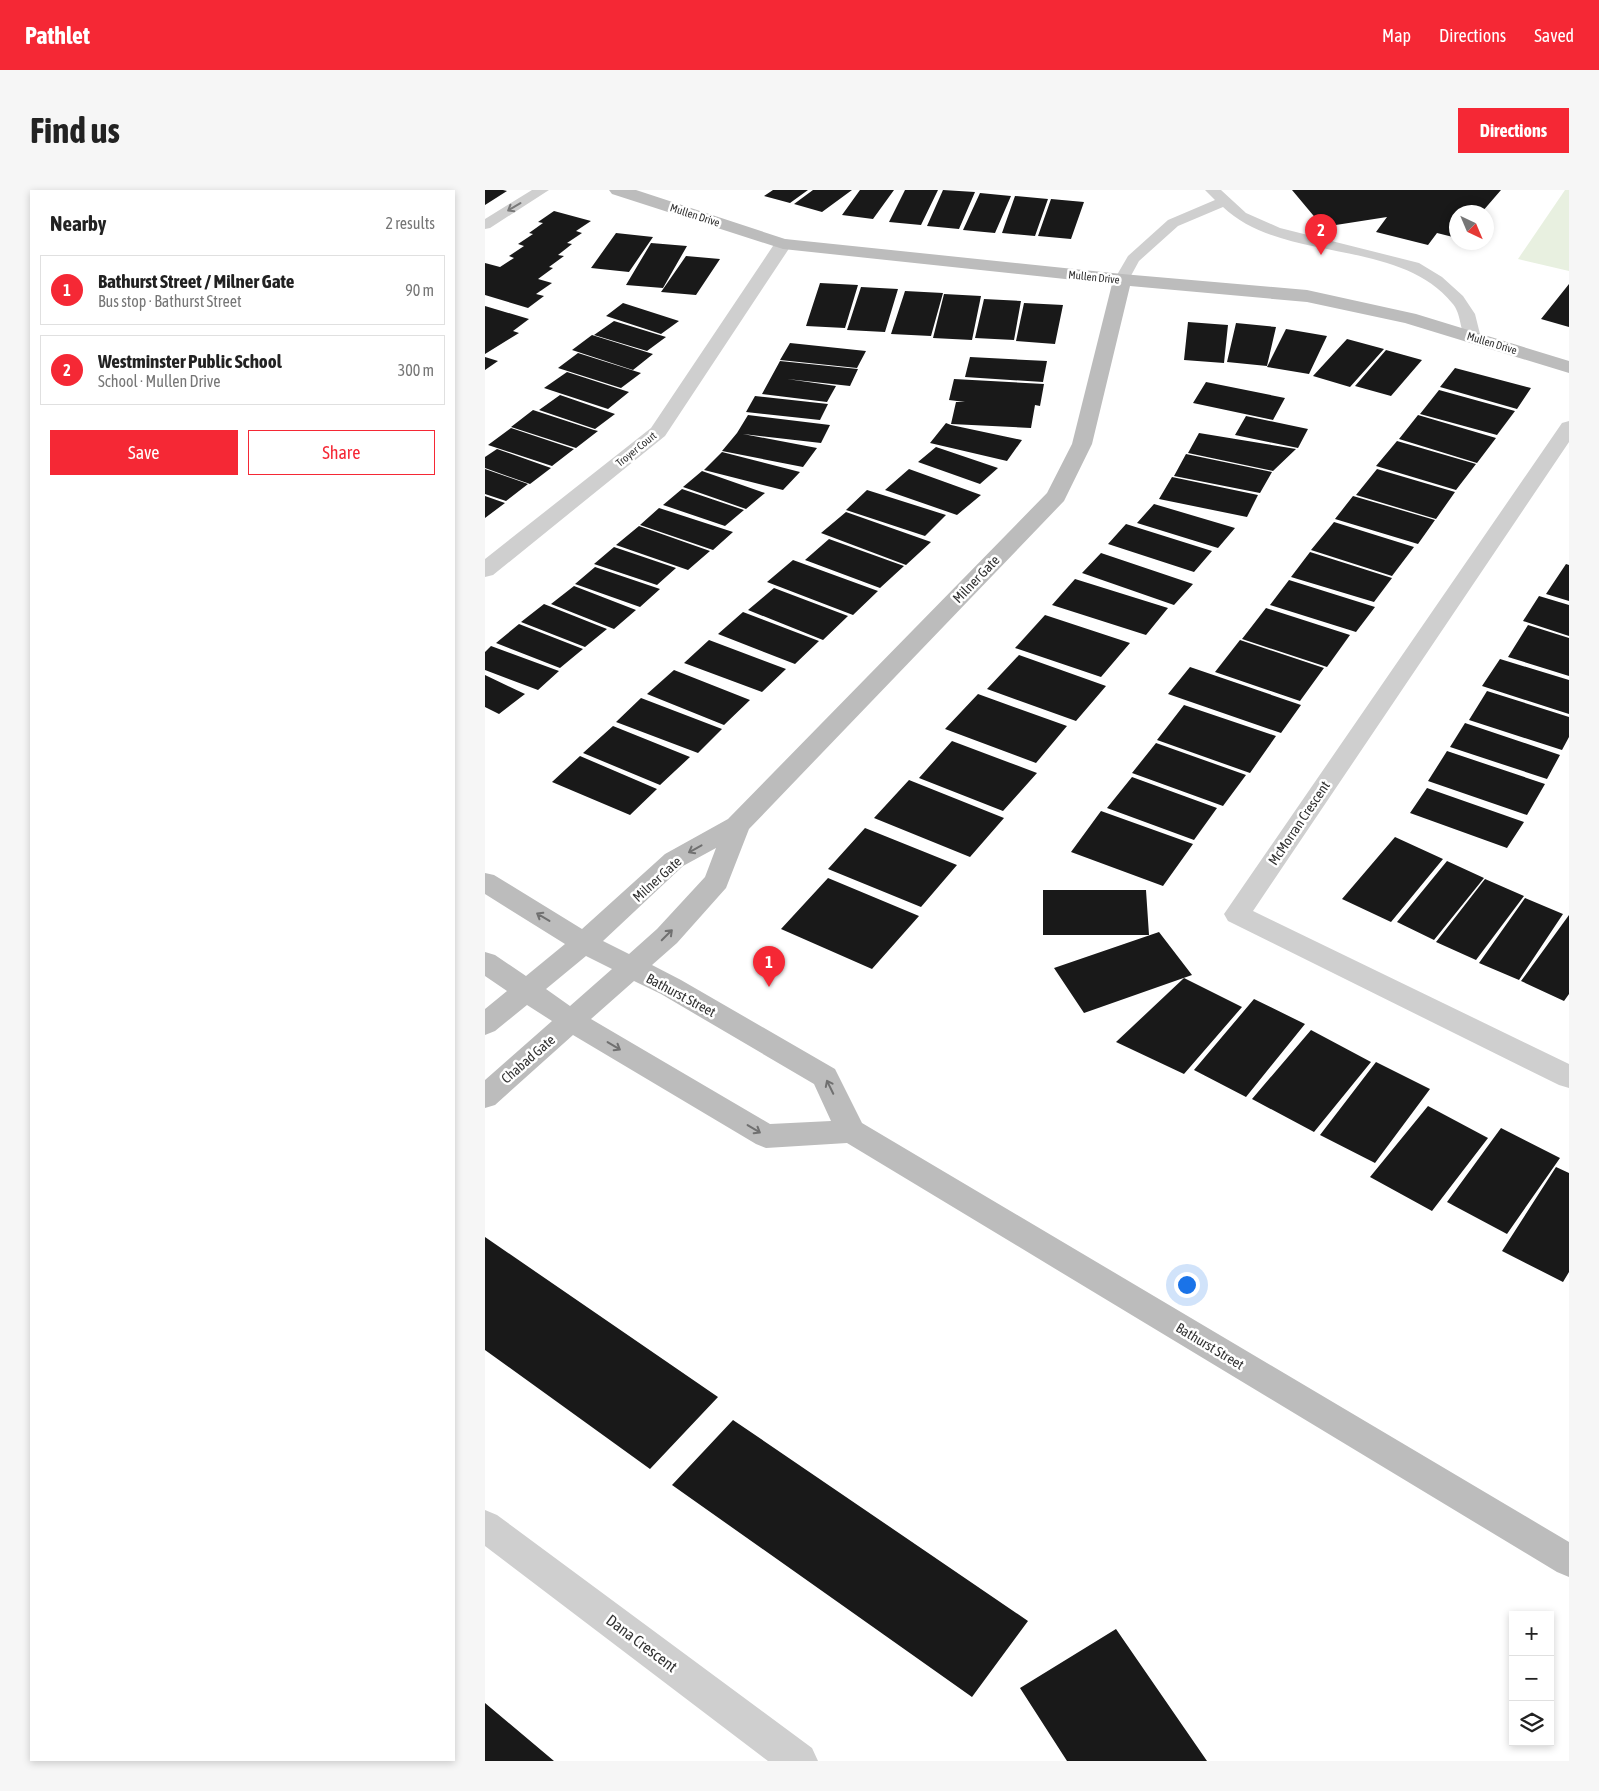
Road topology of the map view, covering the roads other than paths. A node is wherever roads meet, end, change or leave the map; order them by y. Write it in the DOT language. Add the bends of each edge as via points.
graph roads {
  1 [pos="542,190"];
  2 [pos="618,190"];
  3 [pos="1212,190"];
  4 [pos="1225,201"];
  5 [pos="485,225"];
  6 [pos="783,244"];
  7 [pos="1121,280"];
  8 [pos="1473,338"];
  9 [pos="1569,367"];
  10 [pos="1569,427"];
  11 [pos="485,570"];
  12 [pos="737,825"];
  13 [pos="485,882"];
  14 [pos="584,943"];
  15 [pos="485,962"];
  16 [pos="631,969"];
  17 [pos="527,991"];
  18 [pos="572,1021"];
  19 [pos="485,1024"];
  20 [pos="1569,1076"];
  21 [pos="485,1097"];
  22 [pos="851,1131"];
  23 [pos="485,1526"];
  24 [pos="1569,1561"];
  25 [pos="799,1761"];
  1 -- 5 [label="lane, one-way"];
  2 -- 6 [label="street, Mullen Drive"];
  3 -- 4 [label="lane"];
  4 -- 7 [label="lane" via="1173,223 1133,259"];
  4 -- 8 [label="lane" via="1241,216 1275,230 1414,266 1454,296 1467,313"];
  6 -- 7 [label="street, Mullen Drive"];
  6 -- 11 [label="street, Troyer Court" via="658,432"];
  7 -- 8 [label="street, Mullen Drive" via="1307,296 1409,318"];
  7 -- 12 [label="street, Milner Gate" via="1082,444 1056,496"];
  8 -- 9 [label="street, Mullen Drive"];
  10 -- 20 [label="street, McMorran Crescent" via="1237,914"];
  12 -- 14 [label="street, Milner Gate, one-way" via="675,860"];
  16 -- 12 [label="street, Milner Gate, one-way" via="667,936 717,881"];
  14 -- 13 [label="street, Bathurst Street, one-way"];
  14 -- 16 [label="street, Bathurst Street"];
  14 -- 17 [label="street, Milner Gate"];
  15 -- 17 [label="street"];
  16 -- 18 [label="street, Chabad Gate"];
  22 -- 16 [label="street, Bathurst Street, one-way" via="825,1077 671,987"];
  17 -- 18 [label="street"];
  17 -- 19 [label="street"];
  18 -- 21 [label="street, Chabad Gate"];
  18 -- 22 [label="street, one-way" via="766,1136"];
  22 -- 24 [label="street, Bathurst Street"];
  23 -- 25 [label="street, Dana Crescent"];
}
